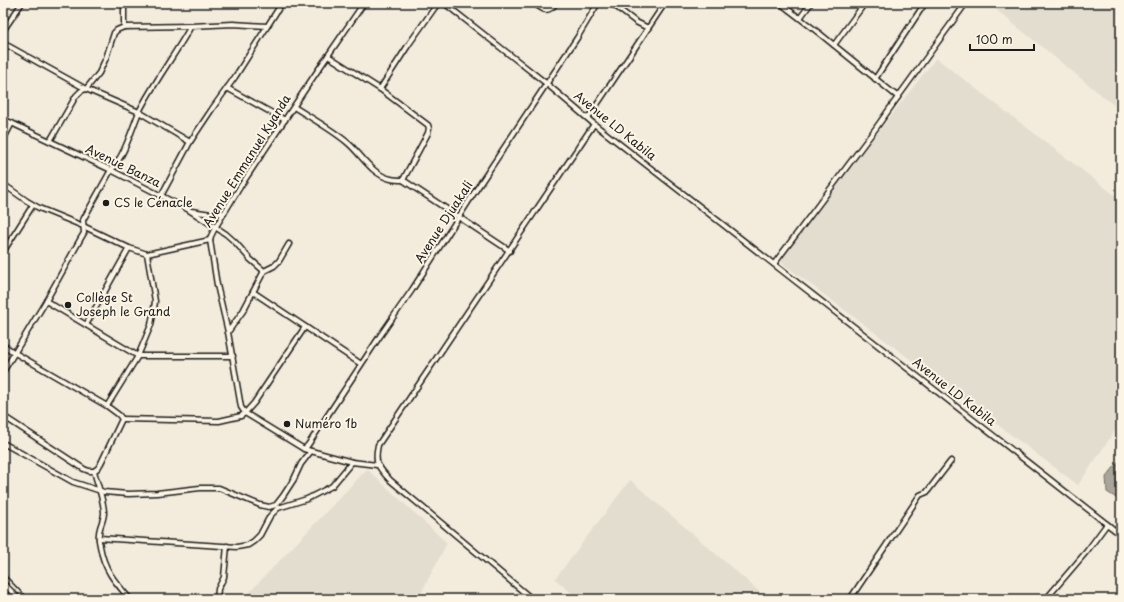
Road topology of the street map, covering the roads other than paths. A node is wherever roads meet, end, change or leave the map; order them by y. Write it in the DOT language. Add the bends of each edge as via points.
graph roads {
  1 [pos="22,3"];
  2 [pos="124,3"];
  3 [pos="282,3"];
  4 [pos="364,3"];
  5 [pos="438,3"];
  6 [pos="444,3"];
  7 [pos="534,3"];
  8 [pos="556,3"];
  9 [pos="598,3"];
  10 [pos="611,3"];
  11 [pos="665,3"];
  12 [pos="780,3"];
  13 [pos="811,3"];
  14 [pos="865,3"];
  15 [pos="925,3"];
  16 [pos="966,3"];
  17 [pos="800,18"];
  18 [pos="124,26"];
  19 [pos="191,26"];
  20 [pos="268,26"];
  21 [pos="648,28"];
  22 [pos="3,31"];
  23 [pos="3,43"];
  24 [pos="834,44"];
  25 [pos="328,56"];
  26 [pos="875,79"];
  27 [pos="547,84"];
  28 [pos="226,88"];
  29 [pos="86,89"];
  30 [pos="380,90"];
  31 [pos="898,97"];
  32 [pos="294,107"];
  33 [pos="139,112"];
  34 [pos="588,118"];
  35 [pos="3,119"];
  36 [pos="285,120"];
  37 [pos="12,123"];
  38 [pos="594,124"];
  39 [pos="3,140"];
  40 [pos="50,141"];
  41 [pos="190,142"];
  42 [pos="111,170"];
  43 [pos="403,180"];
  44 [pos="3,184"];
  45 [pos="162,196"];
  46 [pos="33,205"];
  47 [pos="189,210"];
  48 [pos="224,214"];
  49 [pos="458,217"];
  50 [pos="83,226"];
  51 [pos="215,228"];
  52 [pos="210,240"];
  53 [pos="289,244"];
  54 [pos="129,248"];
  55 [pos="510,251"];
  56 [pos="3,252"];
  57 [pos="147,254"];
  58 [pos="774,264"];
  59 [pos="264,271"];
  60 [pos="253,292"];
  61 [pos="46,301"];
  62 [pos="86,324"];
  63 [pos="305,327"];
  64 [pos="228,332"];
  65 [pos="3,345"];
  66 [pos="15,353"];
  67 [pos="138,356"];
  68 [pos="233,356"];
  69 [pos="361,364"];
  70 [pos="3,372"];
  71 [pos="108,406"];
  72 [pos="245,413"];
  73 [pos="3,416"];
  74 [pos="122,419"];
  75 [pos="3,443"];
  76 [pos="304,449"];
  77 [pos="311,451"];
  78 [pos="950,461"];
  79 [pos="352,462"];
  80 [pos="377,465"];
  81 [pos="94,471"];
  82 [pos="98,489"];
  83 [pos="277,507"];
  84 [pos="1107,524"];
  85 [pos="1121,535"];
  86 [pos="99,538"];
  87 [pos="227,546"];
  88 [pos="4,586"];
  89 [pos="19,599"];
  90 [pos="130,599"];
  91 [pos="217,599"];
  92 [pos="532,599"];
  93 [pos="850,599"];
  94 [pos="1046,599"];
  1 -- 22 [label="street"];
  2 -- 18 [label="street"];
  3 -- 20 [label="street"];
  4 -- 25 [label="street, Avenue Emmanuel Kyanda"];
  5 -- 30 [label="street"];
  6 -- 27 [label="street, Avenue LD Kabila"];
  7 -- 8 [label="street" via="546,10"];
  9 -- 27 [label="street, Avenue Djuakali"];
  10 -- 21 [label="street"];
  11 -- 21 [label="street"];
  12 -- 17 [label="street"];
  13 -- 17 [label="street"];
  14 -- 24 [label="street"];
  15 -- 26 [label="street"];
  16 -- 31 [label="street"];
  17 -- 24 [label="street"];
  18 -- 19 [label="street"];
  18 -- 29 [label="street" via="114,33 99,73"];
  19 -- 20 [label="street"];
  19 -- 33 [label="street"];
  20 -- 28 [label="street"];
  21 -- 34 [label="street"];
  23 -- 29 [label="street"];
  24 -- 26 [label="street"];
  25 -- 30 [label="street"];
  25 -- 32 [label="street, Avenue Emmanuel Kyanda"];
  26 -- 31 [label="street"];
  27 -- 34 [label="street, Avenue LD Kabila"];
  27 -- 49 [label="street, Avenue Djuakali"];
  28 -- 36 [label="street"];
  28 -- 41 [label="street"];
  29 -- 33 [label="street"];
  29 -- 40 [label="street" via="76,96"];
  30 -- 43 [label="street" via="425,122 429,128"];
  31 -- 58 [label="street"];
  32 -- 36 [label="street, Avenue Emmanuel Kyanda"];
  32 -- 43 [label="street" via="348,143 377,172 386,178"];
  33 -- 41 [label="street"];
  33 -- 42 [label="street" via="121,156"];
  34 -- 38 [label="street, Avenue LD Kabila"];
  35 -- 37 [label="street, Avenue Banza"];
  36 -- 48 [label="street, Avenue Emmanuel Kyanda"];
  37 -- 39 [label="street"];
  37 -- 40 [label="street, Avenue Banza"];
  38 -- 55 [label="street"];
  38 -- 58 [label="street, Avenue LD Kabila"];
  40 -- 42 [label="street, Avenue Banza"];
  41 -- 45 [label="street"];
  42 -- 45 [label="street, Avenue Banza"];
  42 -- 50 [label="street" via="83,220"];
  43 -- 49 [label="street"];
  44 -- 46 [label="street"];
  45 -- 47 [label="street, Avenue Banza"];
  46 -- 50 [label="street"];
  46 -- 56 [label="street"];
  47 -- 48 [label="street"];
  47 -- 51 [label="street, Avenue Banza"];
  48 -- 51 [label="street, Avenue Emmanuel Kyanda"];
  49 -- 55 [label="street"];
  49 -- 69 [label="street, Avenue Djuakali"];
  50 -- 54 [label="street"];
  50 -- 61 [label="street" via="84,233"];
  51 -- 52 [label="street, Avenue Emmanuel Kyanda"];
  51 -- 59 [label="street, Avenue Banza" via="226,234"];
  52 -- 57 [label="street"];
  52 -- 64 [label="street, Avenue Emmanuel Kyanda"];
  53 -- 59 [label="street" via="279,261"];
  54 -- 57 [label="street"];
  54 -- 62 [label="street"];
  55 -- 80 [label="street" via="378,445"];
  57 -- 67 [label="street" via="155,301 151,325"];
  58 -- 84 [label="street, Avenue LD Kabila"];
  59 -- 60 [label="street"];
  60 -- 63 [label="street"];
  60 -- 64 [label="street"];
  61 -- 62 [label="street"];
  61 -- 66 [label="street"];
  62 -- 67 [label="street"];
  63 -- 69 [label="street"];
  63 -- 72 [label="street" via="254,404"];
  64 -- 68 [label="street, Avenue Emmanuel Kyanda"];
  65 -- 66 [label="street"];
  66 -- 70 [label="street"];
  66 -- 71 [label="street"];
  67 -- 68 [label="street"];
  67 -- 71 [label="street"];
  68 -- 72 [label="street, Avenue Emmanuel Kyanda" via="241,407"];
  69 -- 76 [label="street, Avenue Djuakali"];
  71 -- 74 [label="street"];
  72 -- 74 [label="street" via="219,421"];
  72 -- 76 [label="street"];
  73 -- 81 [label="street" via="84,469"];
  74 -- 81 [label="street" via="101,463"];
  75 -- 82 [label="street" via="73,482"];
  76 -- 77 [label="street"];
  77 -- 79 [label="street"];
  77 -- 83 [label="street"];
  78 -- 93 [label="street" via="927,492 920,496"];
  79 -- 80 [label="street"];
  79 -- 83 [label="street" via="332,486 307,499"];
  80 -- 92 [label="street" via="390,480"];
  81 -- 82 [label="street"];
  82 -- 83 [label="street" via="128,494 219,488 260,506"];
  82 -- 86 [label="street" via="104,513"];
  83 -- 87 [label="street" via="254,541 248,545"];
  84 -- 85 [label="street, Avenue LD Kabila"];
  84 -- 94 [label="street"];
  86 -- 87 [label="street"];
  86 -- 90 [label="street" via="107,570"];
  87 -- 91 [label="street" via="224,577 218,589"];
  88 -- 89 [label="street"];
}
